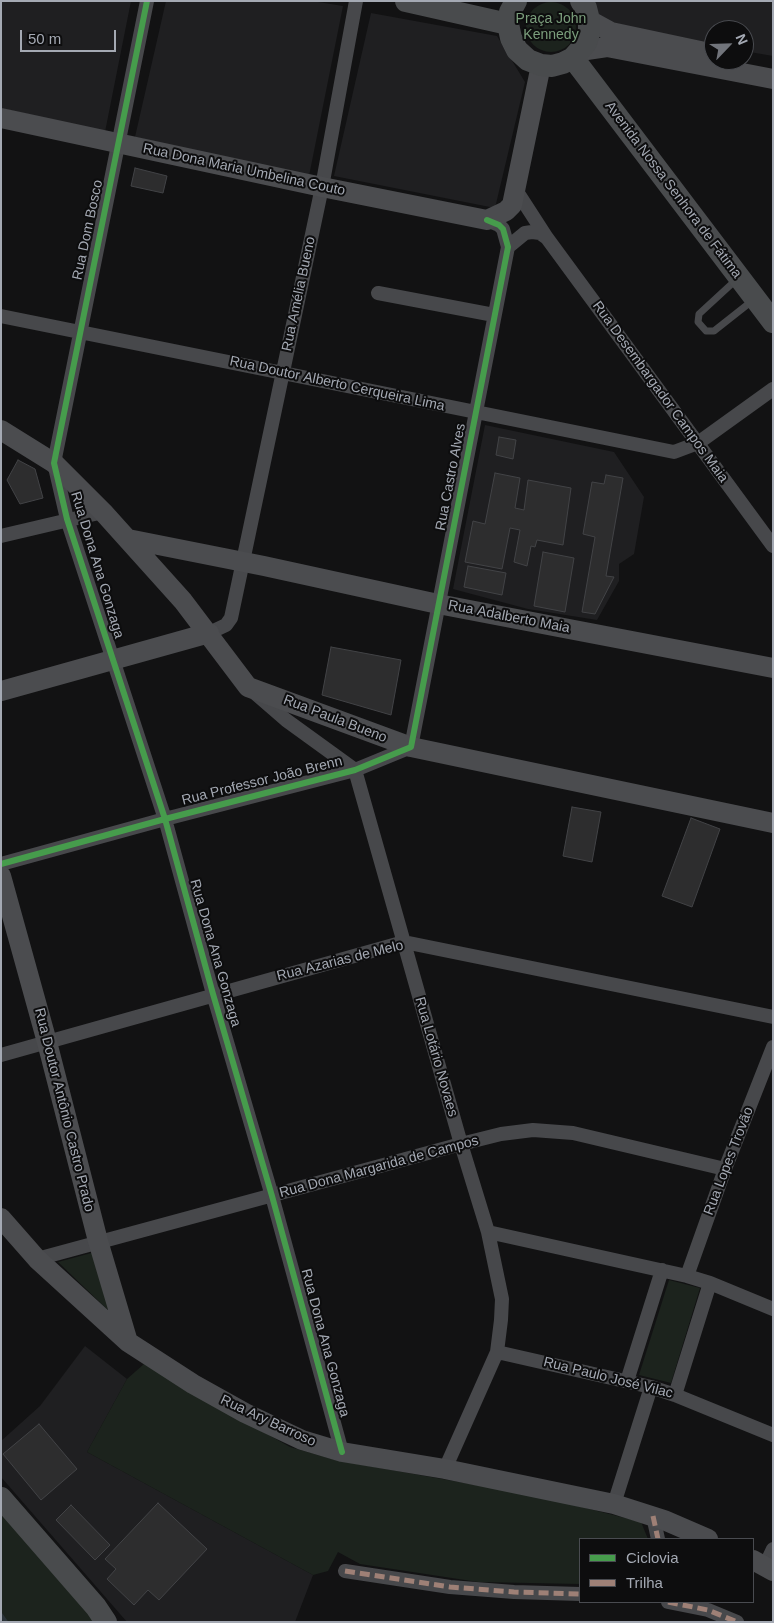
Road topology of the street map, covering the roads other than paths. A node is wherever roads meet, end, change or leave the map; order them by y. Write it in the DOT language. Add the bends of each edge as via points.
graph roads {
  1 [pos="147,1"];
  2 [pos="356,1"];
  3 [pos="406,1"];
  4 [pos="516,1"];
  5 [pos="585,11"];
  6 [pos="508,24"];
  7 [pos="704,52"];
  8 [pos="577,54"];
  9 [pos="754,62"];
  10 [pos="541,65"];
  11 [pos="773,66"];
  12 [pos="773,79"];
  13 [pos="1,118"];
  14 [pos="118,144"];
  15 [pos="322,187"];
  16 [pos="516,190"];
  17 [pos="488,220"];
  18 [pos="547,238"];
  19 [pos="508,247"];
  20 [pos="739,278"];
  21 [pos="378,292"];
  22 [pos="755,298"];
  23 [pos="494,315"];
  24 [pos="1,316"];
  25 [pos="773,322"];
  26 [pos="80,331"];
  27 [pos="283,373"];
  28 [pos="773,389"];
  29 [pos="477,413"];
  30 [pos="1,430"];
  31 [pos="698,443"];
  32 [pos="54,463"];
  33 [pos="103,512"];
  34 [pos="67,519"];
  35 [pos="1,536"];
  36 [pos="128,539"];
  37 [pos="773,546"];
  38 [pos="243,562"];
  39 [pos="438,604"];
  40 [pos="209,634"];
  41 [pos="114,660"];
  42 [pos="773,668"];
  43 [pos="248,687"];
  44 [pos="1,691"];
  45 [pos="411,747"];
  46 [pos="355,770"];
  47 [pos="165,819"];
  48 [pos="773,823"];
  49 [pos="1,864"];
  50 [pos="1,876"];
  51 [pos="404,942"];
  52 [pos="213,994"];
  53 [pos="773,1017"];
  54 [pos="47,1042"];
  55 [pos="773,1047"];
  56 [pos="1,1055"];
  57 [pos="461,1144"];
  58 [pos="725,1170"];
  59 [pos="272,1196"];
  60 [pos="1,1218"];
  61 [pos="488,1232"];
  62 [pos="98,1241"];
  63 [pos="37,1259"];
  64 [pos="662,1270"];
  65 [pos="687,1276"];
  66 [pos="710,1283"];
  67 [pos="773,1309"];
  68 [pos="128,1342"];
  69 [pos="497,1352"];
  70 [pos="627,1381"];
  71 [pos="652,1387"];
  72 [pos="675,1395"];
  73 [pos="773,1435"];
  74 [pos="342,1452"];
  75 [pos="445,1469"];
  76 [pos="1,1498"];
  77 [pos="614,1504"];
  78 [pos="653,1516"];
  79 [pos="658,1538"];
  80 [pos="706,1538"];
  81 [pos="345,1571"];
  82 [pos="579,1594"];
  83 [pos="673,1603"];
  84 [pos="106,1622"];
  85 [pos="737,1622"];
  1 -- 14 [label="street, Rua Dom Bosco"];
  2 -- 15 [label="street, Rua Amélia Bueno"];
  3 -- 6 [label="main road"];
  4 -- 6 [label="main road"];
  5 -- 7 [label="main road" via="611,32"];
  5 -- 8 [label="main road" via="589,33"];
  6 -- 10 [label="main road" via="510,38 517,50 528,60"];
  8 -- 10 [label="main road" via="558,64"];
  8 -- 12 [label="main road" via="607,47"];
  8 -- 20 [label="main road, Avenida Nossa Senhora de Fátima"];
  9 -- 11 [label="main road"];
  10 -- 16 [label="main road"];
  13 -- 14 [label="main road, Rua Dona Maria Umbelina Couto"];
  14 -- 15 [label="main road, Rua Dona Maria Umbelina Couto"];
  14 -- 26 [label="street, Rua Dom Bosco"];
  15 -- 17 [label="main road, Rua Dona Maria Umbelina Couto"];
  15 -- 27 [label="street, Rua Amélia Bueno"];
  16 -- 17 [label="main road" via="512,205"];
  16 -- 18 [label="street"];
  17 -- 19 [label="street" via="503,229"];
  18 -- 19 [label="street" via="540,232 525,233"];
  18 -- 31 [label="street, Rua Desembargador Campos Maia"];
  19 -- 23 [label="street, Rua Castro Alves"];
  20 -- 22 [label="main road, Avenida Nossa Senhora de Fátima"];
  20 -- 22 [label="lane" via="699,314 698,322 706,331 714,331"];
  21 -- 23 [label="street"];
  22 -- 25 [label="main road, Avenida Nossa Senhora de Fátima"];
  23 -- 29 [label="street, Rua Castro Alves"];
  24 -- 26 [label="street, Rua Doutor Alberto Cerqueira Lima"];
  26 -- 27 [label="street, Rua Doutor Alberto Cerqueira Lima"];
  26 -- 32 [label="street, Rua Dom Bosco"];
  27 -- 29 [label="street, Rua Doutor Alberto Cerqueira Lima"];
  27 -- 38 [label="street, Rua Amélia Bueno"];
  28 -- 31 [label="street, Rua Doutor Alberto Cerqueira Lima"];
  29 -- 31 [label="street, Rua Doutor Alberto Cerqueira Lima" via="674,452"];
  29 -- 39 [label="street, Rua Castro Alves"];
  30 -- 32 [label="main road"];
  31 -- 37 [label="street, Rua Desembargador Campos Maia"];
  32 -- 33 [label="main road"];
  32 -- 34 [label="street, Rua Dona Ana Gonzaga"];
  33 -- 34 [label="street"];
  33 -- 36 [label="main road"];
  34 -- 35 [label="street"];
  34 -- 41 [label="street, Rua Dona Ana Gonzaga"];
  36 -- 38 [label="main road, Rua Adalberto Maia"];
  36 -- 40 [label="main road"];
  38 -- 39 [label="main road, Rua Adalberto Maia"];
  38 -- 40 [label="street, Rua Amélia Bueno" via="231,618 226,626"];
  39 -- 42 [label="main road, Rua Adalberto Maia"];
  39 -- 45 [label="street, Rua Castro Alves"];
  40 -- 41 [label="main road"];
  40 -- 43 [label="main road"];
  41 -- 44 [label="main road"];
  41 -- 47 [label="street, Rua Dona Ana Gonzaga"];
  43 -- 45 [label="main road, Rua Paula Bueno"];
  43 -- 46 [label="street" via="286,720"];
  45 -- 46 [label="street, Rua Professor João Brenn"];
  45 -- 48 [label="main road, Rua Paula Bueno"];
  46 -- 47 [label="street, Rua Professor João Brenn"];
  46 -- 51 [label="street, Rua Lotário Novaes"];
  47 -- 49 [label="street, Rua Professor João Brenn"];
  47 -- 52 [label="street, Rua Dona Ana Gonzaga"];
  50 -- 54 [label="main road, Rua Doutor Antônio Castro Prado"];
  51 -- 52 [label="street, Rua Azarias de Melo"];
  51 -- 53 [label="street, Rua Azarias de Melo"];
  51 -- 57 [label="street, Rua Lotário Novaes"];
  52 -- 54 [label="street, Rua Azarias de Melo"];
  52 -- 59 [label="street, Rua Dona Ana Gonzaga"];
  54 -- 56 [label="street, Rua Azarias de Melo"];
  54 -- 62 [label="main road, Rua Doutor Antônio Castro Prado"];
  55 -- 58 [label="street, Rua Lopes Trovão"];
  57 -- 58 [label="street, Rua Dona Margarida de Campos" via="533,1130 573,1133"];
  57 -- 59 [label="street, Rua Dona Margarida de Campos"];
  57 -- 61 [label="street, Rua Lotário Novaes"];
  58 -- 65 [label="street, Rua Lopes Trovão"];
  59 -- 62 [label="street, Rua Dona Margarida de Campos"];
  59 -- 74 [label="street, Rua Dona Ana Gonzaga"];
  60 -- 63 [label="main road, Rua Ary Barroso"];
  61 -- 64 [label="street"];
  61 -- 69 [label="street, Rua Lotário Novaes" via="502,1299"];
  62 -- 63 [label="street, Rua Dona Margarida de Campos"];
  62 -- 68 [label="main road, Rua Doutor Antônio Castro Prado"];
  63 -- 68 [label="main road, Rua Ary Barroso"];
  64 -- 65 [label="street"];
  64 -- 70 [label="street"];
  65 -- 66 [label="street"];
  66 -- 67 [label="street"];
  66 -- 72 [label="street"];
  68 -- 74 [label="main road, Rua Ary Barroso" via="244,1413 302,1440"];
  69 -- 70 [label="street, Rua Paulo José Vilac"];
  69 -- 75 [label="street, Rua Lotário Novaes"];
  70 -- 71 [label="street, Rua Paulo José Vilac"];
  71 -- 72 [label="street, Rua Paulo José Vilac"];
  71 -- 77 [label="street"];
  72 -- 73 [label="street, Rua Paulo José Vilac"];
  74 -- 75 [label="main road, Rua Ary Barroso"];
  75 -- 77 [label="main road, Rua Ary Barroso"];
  76 -- 84 [label="main road"];
  77 -- 78 [label="main road, Rua Ary Barroso"];
  78 -- 79 [label="street"];
  78 -- 80 [label="main road, Rua Ary Barroso"];
  81 -- 82 [label="street" via="450,1587"];
  83 -- 85 [label="street" via="708,1610"];
}
